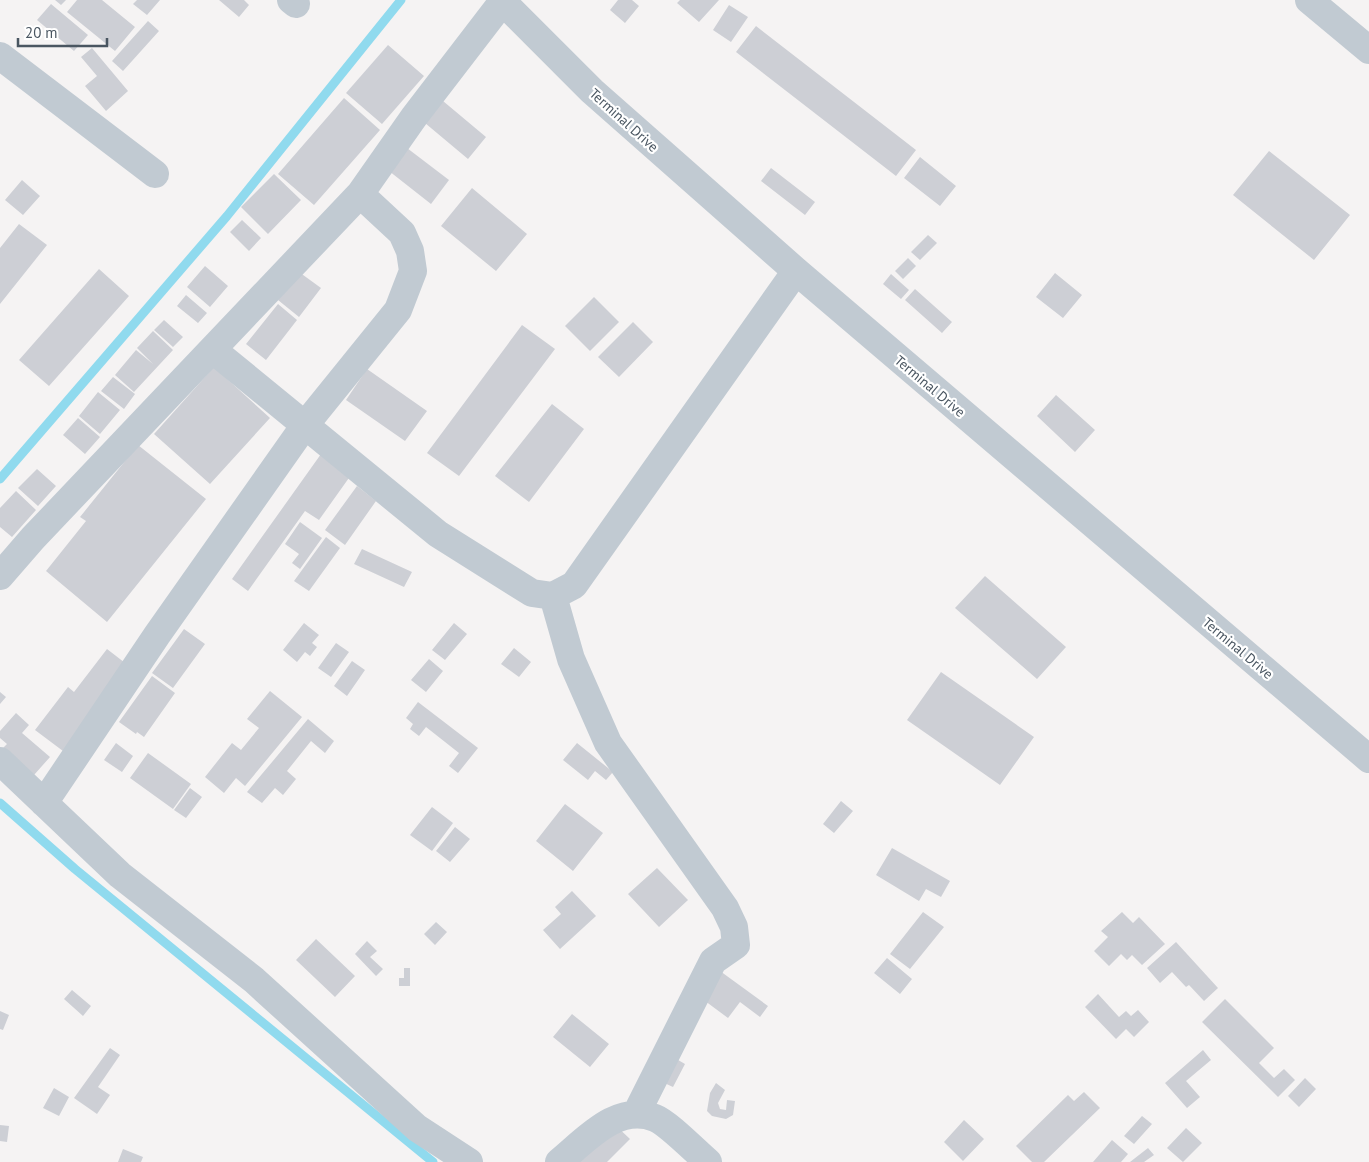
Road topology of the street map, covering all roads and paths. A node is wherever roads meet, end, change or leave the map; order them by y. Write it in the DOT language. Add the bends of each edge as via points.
graph roads {
  1 [pos="1309,0"];
  2 [pos="502,1"];
  3 [pos="1369,50"];
  4 [pos="0,56"];
  5 [pos="155,174"];
  6 [pos="360,194"];
  7 [pos="796,271"];
  8 [pos="213,350"];
  9 [pos="305,426"];
  10 [pos="0,576"];
  11 [pos="553,596"];
  12 [pos="1369,759"];
  13 [pos="0,761"];
  14 [pos="44,803"];
  15 [pos="636,1114"];
  16 [pos="469,1162"];
  17 [pos="559,1162"];
  18 [pos="708,1162"];
  1 -- 3 [label="street"];
  2 -- 6 [label="street"];
  2 -- 7 [label="street, Terminal Drive" via="592,91"];
  4 -- 5 [label="street"];
  6 -- 8 [label="street"];
  6 -- 9 [label="street" via="402,232 410,251 413,271 398,310"];
  7 -- 11 [label="street" via="574,585"];
  7 -- 12 [label="street, Terminal Drive"];
  8 -- 9 [label="street"];
  8 -- 10 [label="street"];
  9 -- 11 [label="street" via="438,534 532,593"];
  9 -- 14 [label="street" via="157,635"];
  11 -- 15 [label="street" via="571,659 608,743 725,908 734,928 736,945 712,961"];
  13 -- 14 [label="street"];
  14 -- 16 [label="street" via="120,875 254,980 417,1128"];
  15 -- 17 [label="street" via="614,1118"];
  15 -- 18 [label="street" via="656,1118"];
}
